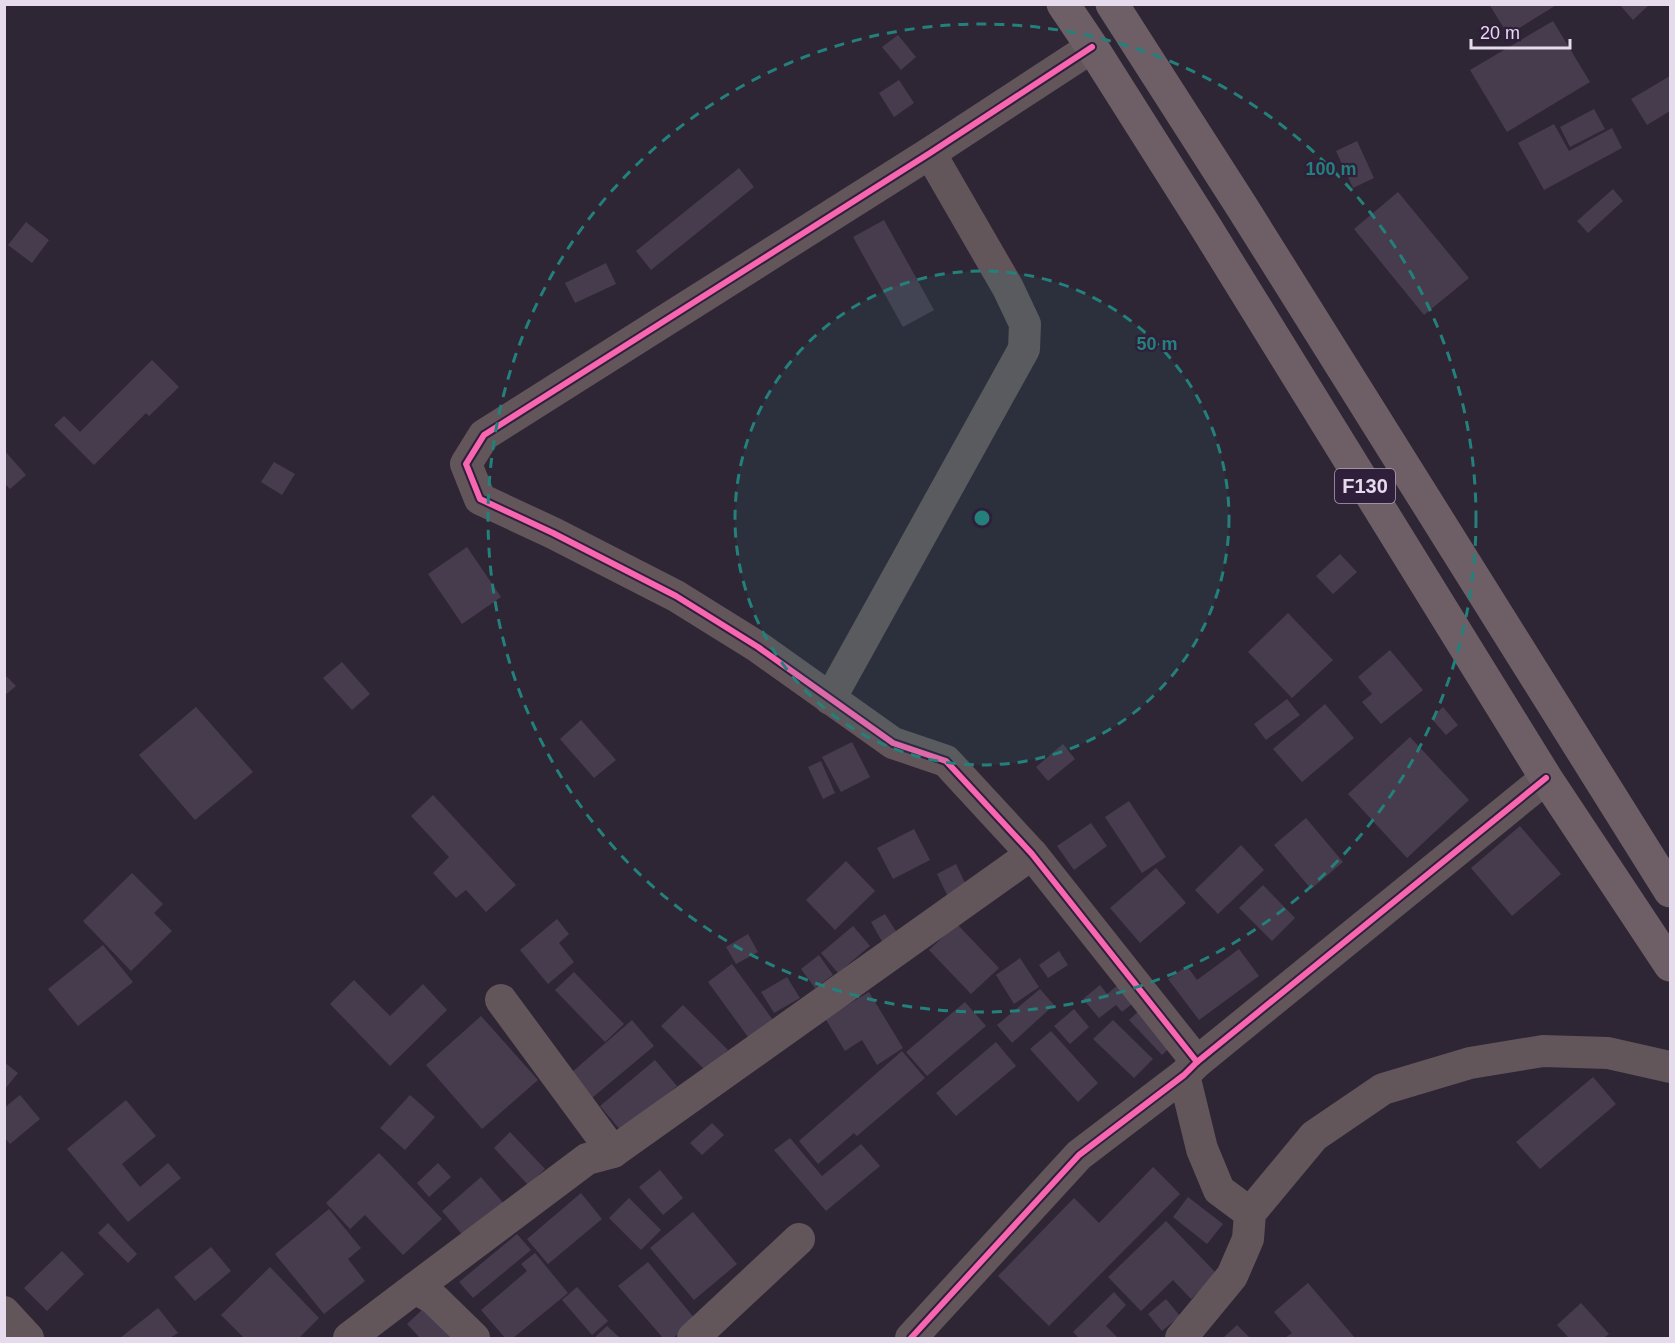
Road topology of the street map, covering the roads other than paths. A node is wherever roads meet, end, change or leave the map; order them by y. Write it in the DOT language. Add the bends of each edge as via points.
graph roads {
  1 [pos="1063,4"];
  2 [pos="1112,4"];
  3 [pos="1092,47"];
  4 [pos="930,153"];
  5 [pos="830,699"];
  6 [pos="1546,778"];
  7 [pos="1032,854"];
  8 [pos="1671,891"];
  9 [pos="1671,965"];
  10 [pos="501,1000"];
  11 [pos="1671,1067"];
  12 [pos="1191,1068"];
  13 [pos="613,1152"];
  14 [pos="1250,1213"];
  15 [pos="799,1239"];
  16 [pos="415,1288"];
  17 [pos="4,1312"];
  18 [pos="28,1338"];
  19 [pos="349,1338"];
  20 [pos="474,1338"];
  21 [pos="693,1338"];
  22 [pos="911,1338"];
  23 [pos="1181,1338"];
  1 -- 3 [label="main road, F130"];
  2 -- 8 [label="main road, F130"];
  3 -- 4 [label="street"];
  3 -- 6 [label="main road, F130"];
  4 -- 5 [label="street" via="1008,288 1025,324 1024,349"];
  4 -- 5 [label="street" via="484,435 466,464 480,499 676,596 758,647"];
  5 -- 7 [label="street" via="893,743 946,761"];
  6 -- 9 [label="main road, F130"];
  6 -- 12 [label="street"];
  7 -- 12 [label="street"];
  7 -- 13 [label="street"];
  10 -- 13 [label="street"];
  11 -- 14 [label="street" via="1608,1053 1543,1051 1470,1063 1383,1089 1314,1136"];
  12 -- 14 [label="street" via="1202,1149 1219,1190"];
  12 -- 22 [label="street" via="1079,1155"];
  13 -- 16 [label="street" via="587,1160"];
  14 -- 23 [label="street" via="1248,1239 1232,1276"];
  15 -- 21 [label="street"];
  16 -- 19 [label="street"];
  16 -- 20 [label="street" via="434,1299"];
  17 -- 18 [label="street"];
}
